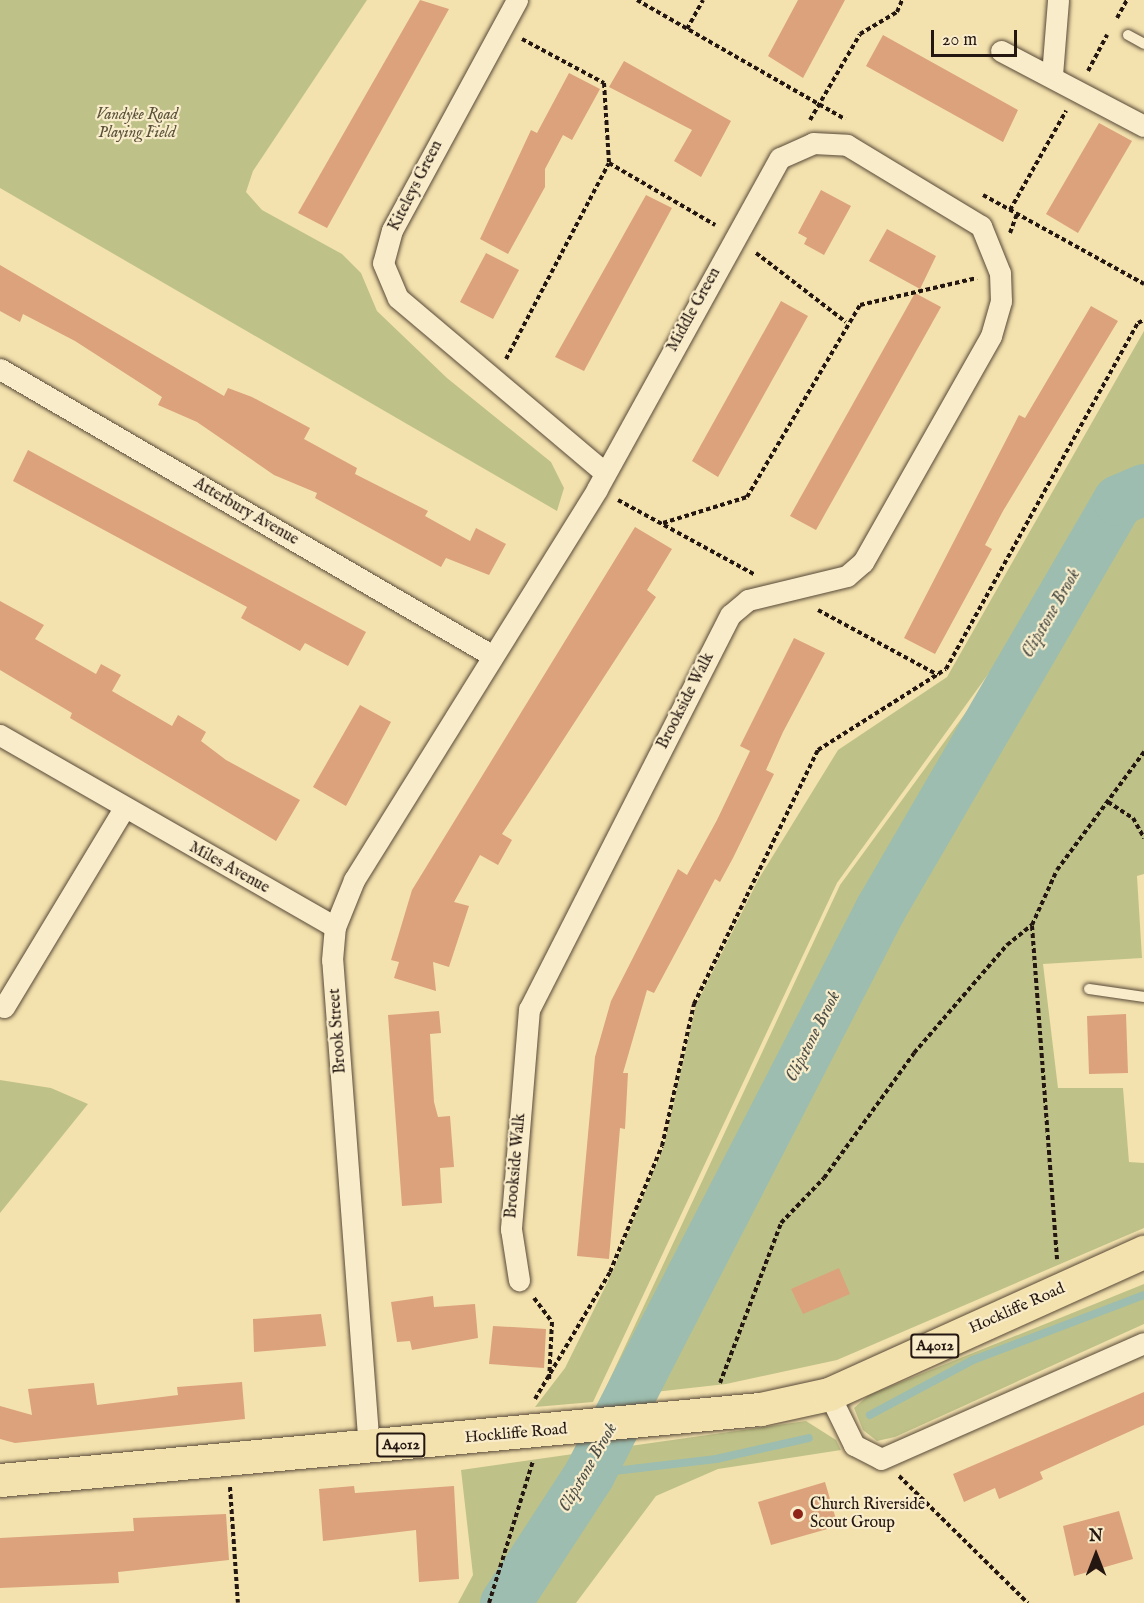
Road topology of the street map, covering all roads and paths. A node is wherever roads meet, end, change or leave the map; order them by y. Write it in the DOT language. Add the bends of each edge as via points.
graph roads {
  1 [pos="517,0"];
  2 [pos="703,0"];
  3 [pos="902,0"];
  4 [pos="1058,0"];
  5 [pos="501,28"];
  6 [pos="687,29"];
  7 [pos="1128,35"];
  8 [pos="1144,44"];
  9 [pos="1002,51"];
  10 [pos="1052,75"];
  11 [pos="1144,126"];
  12 [pos="813,143"];
  13 [pos="609,163"];
  14 [pos="981,226"];
  15 [pos="735,236"];
  16 [pos="1000,273"];
  17 [pos="1144,320"];
  18 [pos="846,322"];
  19 [pos="0,369"];
  20 [pos="494,382"];
  21 [pos="604,472"];
  22 [pos="663,523"];
  23 [pos="493,656"];
  24 [pos="0,735"];
  25 [pos="1144,752"];
  26 [pos="1108,802"];
  27 [pos="124,808"];
  28 [pos="1144,838"];
  29 [pos="1032,925"];
  30 [pos="335,927"];
  31 [pos="1089,989"];
  32 [pos="1144,997"];
  33 [pos="4,1007"];
  34 [pos="1144,1252"];
  35 [pos="1058,1272"];
  36 [pos="519,1280"];
  37 [pos="1144,1342"];
  38 [pos="549,1381"];
  39 [pos="829,1394"];
  40 [pos="716,1395"];
  41 [pos="531,1432"];
  42 [pos="369,1449"];
  43 [pos="881,1459"];
  44 [pos="229,1478"];
  45 [pos="0,1480"];
  46 [pos="238,1603"];
  47 [pos="489,1603"];
  48 [pos="1029,1603"];
  1 -- 5 [label="street, Kiteleys Green"];
  2 -- 6 [label="path"];
  3 -- 12 [label="path" via="897,12 860,33 809,122"];
  4 -- 10 [label="street"];
  5 -- 13 [label="path" via="604,83"];
  5 -- 20 [label="street, Kiteleys Green" via="392,230 383,263 398,298"];
  7 -- 8 [label="lane"];
  9 -- 10 [label="street"];
  10 -- 11 [label="street"];
  12 -- 14 [label="street, Middle Green" via="847,145"];
  12 -- 15 [label="street, Middle Green" via="780,158"];
  13 -- 15 [label="path"];
  13 -- 20 [label="path"];
  14 -- 16 [label="street, Brookside Walk"];
  15 -- 18 [label="path"];
  15 -- 21 [label="street, Middle Green"];
  16 -- 18 [label="path" via="860,305"];
  16 -- 36 [label="street, Brookside Walk" via="1002,301 991,336 863,562 847,576 748,600 730,615 529,1009 511,1229"];
  17 -- 38 [label="path" via="1138,323 946,669 818,750 694,1004 662,1146 610,1272"];
  18 -- 22 [label="path" via="747,496"];
  19 -- 23 [label="street, Atterbury Avenue"];
  20 -- 21 [label="street, Kiteleys Green"];
  21 -- 23 [label="street, Middle Green"];
  23 -- 30 [label="street, Brook Street" via="354,880"];
  24 -- 27 [label="street, Miles Avenue"];
  25 -- 26 [label="path"];
  26 -- 28 [label="path" via="1133,818"];
  26 -- 29 [label="path" via="1058,870"];
  27 -- 30 [label="street, Miles Avenue"];
  27 -- 33 [label="street"];
  29 -- 35 [label="path"];
  29 -- 40 [label="path" via="1007,945 914,1053 831,1169 781,1224"];
  30 -- 42 [label="street, Brook Street" via="333,971"];
  31 -- 32 [label="lane"];
  34 -- 39 [label="main road, Hockliffe Road / A4012"];
  36 -- 38 [label="path" via="552,1322"];
  37 -- 43 [label="street"];
  38 -- 41 [label="path" via="529,1407"];
  39 -- 41 [label="main road, Hockliffe Road / A4012" via="760,1409"];
  39 -- 43 [label="street" via="854,1445"];
  41 -- 42 [label="main road, Hockliffe Road / A4012"];
  41 -- 47 [label="path" via="533,1465"];
  42 -- 45 [label="main road, Hockliffe Road / A4012"];
  43 -- 48 [label="path"];
  44 -- 46 [label="path"];
}
